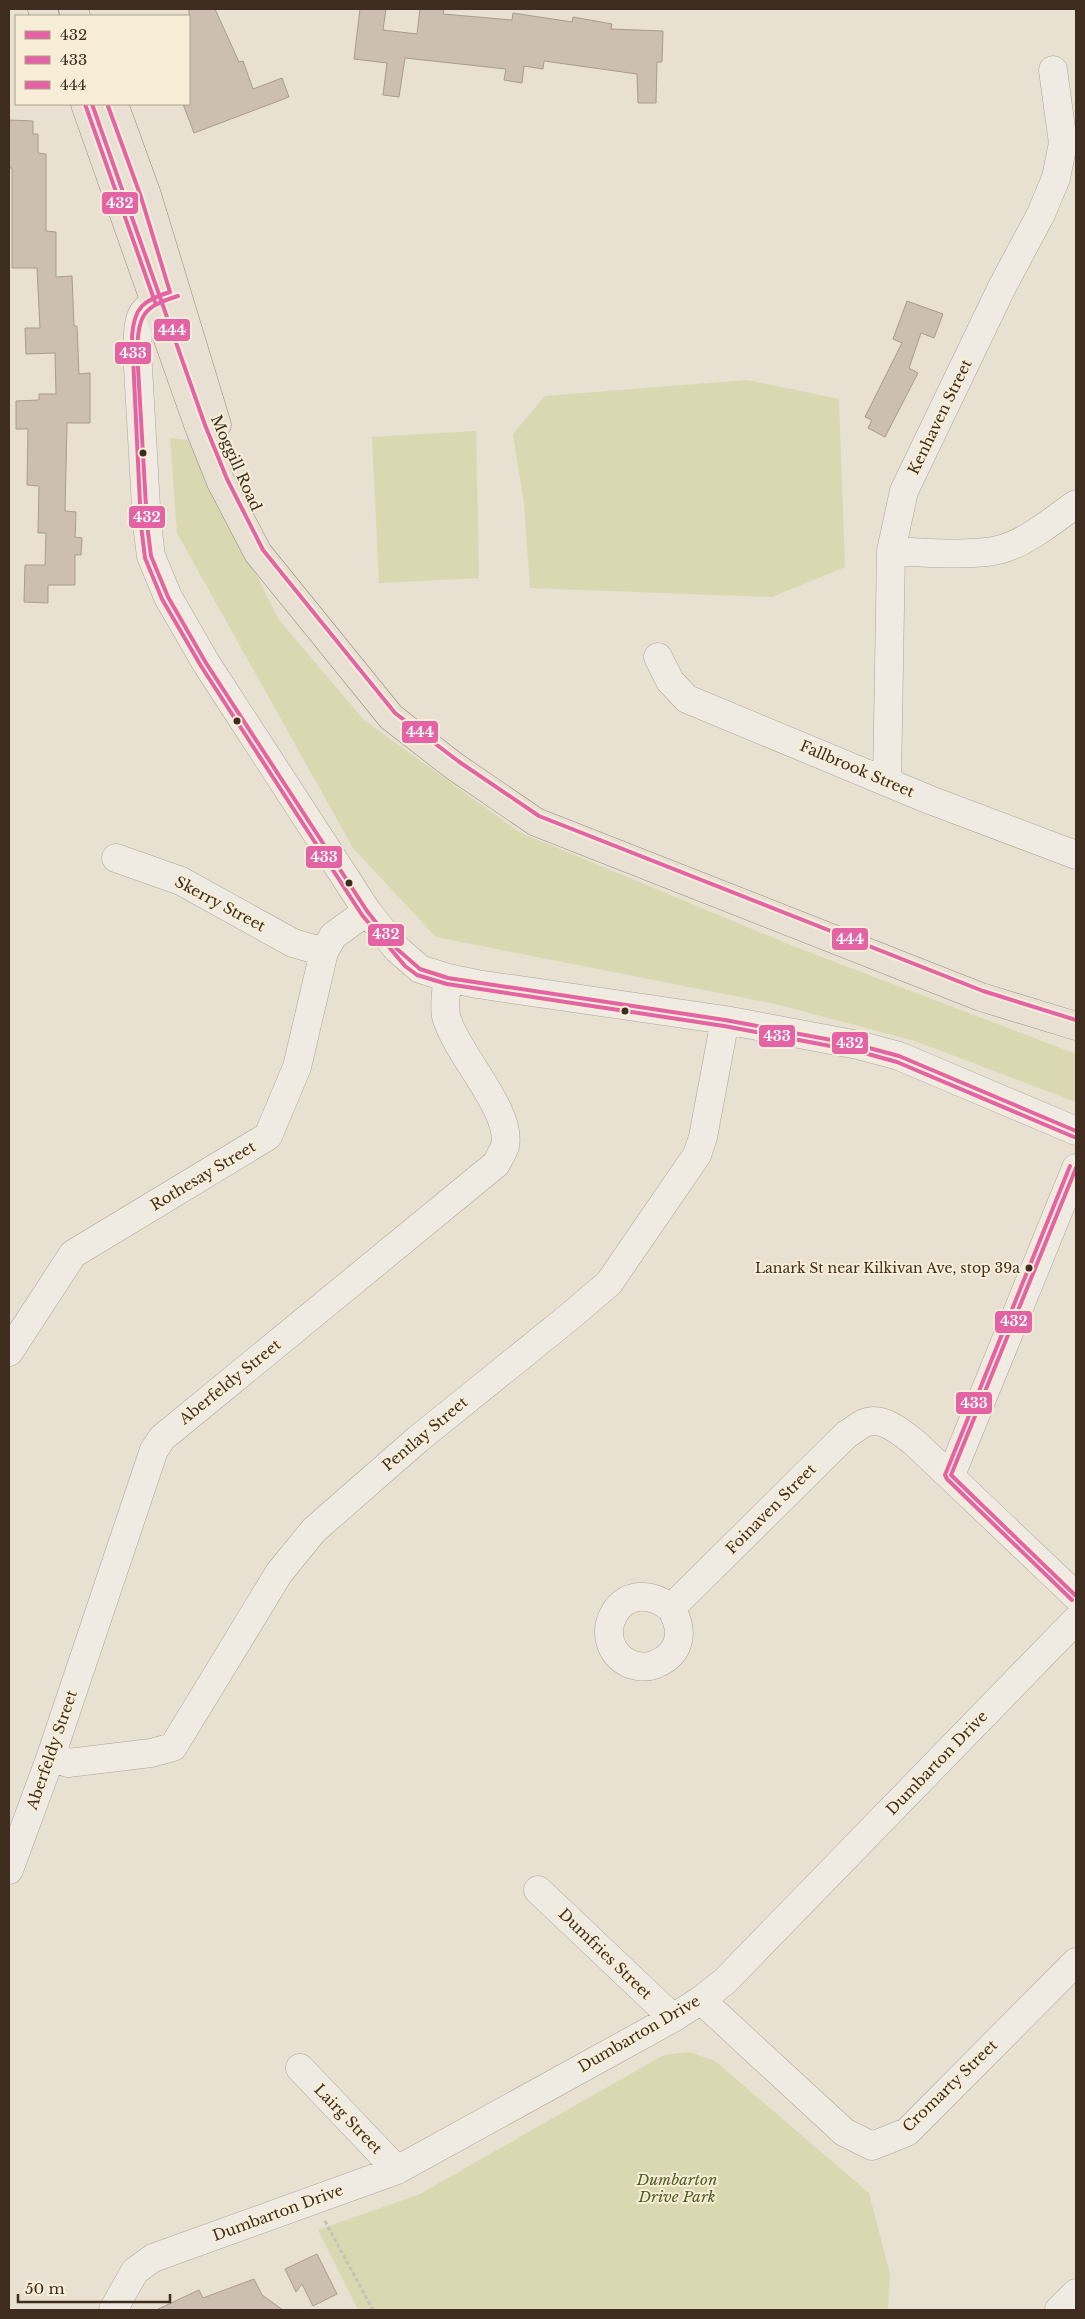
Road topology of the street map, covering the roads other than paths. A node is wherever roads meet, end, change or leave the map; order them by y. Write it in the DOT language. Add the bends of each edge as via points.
graph roads {
  1 [pos="1053,70"];
  2 [pos="85,105"];
  3 [pos="114,105"];
  4 [pos="166,299"];
  5 [pos="1076,504"];
  6 [pos="891,551"];
  7 [pos="658,657"];
  8 [pos="887,782"];
  9 [pos="1076,855"];
  10 [pos="116,858"];
  11 [pos="367,911"];
  12 [pos="324,952"];
  13 [pos="448,978"];
  14 [pos="724,1020"];
  15 [pos="1076,1026"];
  16 [pos="1076,1131"];
  17 [pos="1076,1168"];
  18 [pos="9,1352"];
  19 [pos="951,1475"];
  20 [pos="1076,1596"];
  21 [pos="671,1608"];
  22 [pos="1076,1620"];
  23 [pos="50,1756"];
  24 [pos="9,1870"];
  25 [pos="538,1890"];
  26 [pos="1076,1962"];
  27 [pos="701,2000"];
  28 [pos="672,2018"];
  29 [pos="300,2068"];
  30 [pos="397,2170"];
  31 [pos="1076,2293"];
  32 [pos="113,2310"];
  33 [pos="1059,2310"];
  1 -- 6 [label="street, Kenhaven Street" via="1063,143 1056,178 904,491"];
  2 -- 4 [label="main road, Moggill Road"];
  3 -- 4 [label="main road, Moggill Road" via="147,195"];
  4 -- 11 [label="street" via="146,308 138,321 137,350 151,556 168,598 206,663"];
  4 -- 15 [label="main road, Moggill Road" via="244,489 310,615 391,717 454,766 536,822 981,997"];
  5 -- 6 [label="street" via="1029,538 1001,549"];
  6 -- 8 [label="street, Kenhaven Street"];
  7 -- 8 [label="street, Fallbrook Street" via="670,681 688,699"];
  8 -- 9 [label="street, Fallbrook Street"];
  10 -- 12 [label="street, Skerry Street" via="181,882 293,943"];
  11 -- 12 [label="street, Rothesay Street" via="333,936"];
  11 -- 13 [label="street" via="409,961 420,969"];
  12 -- 18 [label="street, Rothesay Street" via="297,1067 268,1136 74,1254"];
  13 -- 14 [label="street"];
  13 -- 23 [label="street, Aberfeldy Street" via="446,1016 456,1042 503,1118 505,1146 496,1164 162,1438 154,1450"];
  14 -- 16 [label="street" via="858,1045 899,1056"];
  14 -- 23 [label="street, Pentlay Street" via="703,1137 696,1155 609,1283 418,1439 314,1530 279,1573 173,1747 152,1753 68,1763"];
  17 -- 19 [label="street"];
  19 -- 20 [label="street"];
  19 -- 21 [label="street, Foinaven Street" via="898,1430 878,1421 865,1422 847,1434"];
  22 -- 27 [label="street, Dumbarton Drive" via="732,1974"];
  23 -- 24 [label="street, Aberfeldy Street"];
  25 -- 28 [label="street, Dumfries Street"];
  26 -- 27 [label="street, Cromarty Street" via="906,2132 872,2146 844,2132"];
  27 -- 28 [label="street, Dumbarton Drive"];
  28 -- 30 [label="street, Dumbarton Drive"];
  29 -- 30 [label="street, Lairg Street"];
  30 -- 32 [label="street, Dumbarton Drive" via="152,2258 135,2271"];
  31 -- 33 [label="street"];
}
